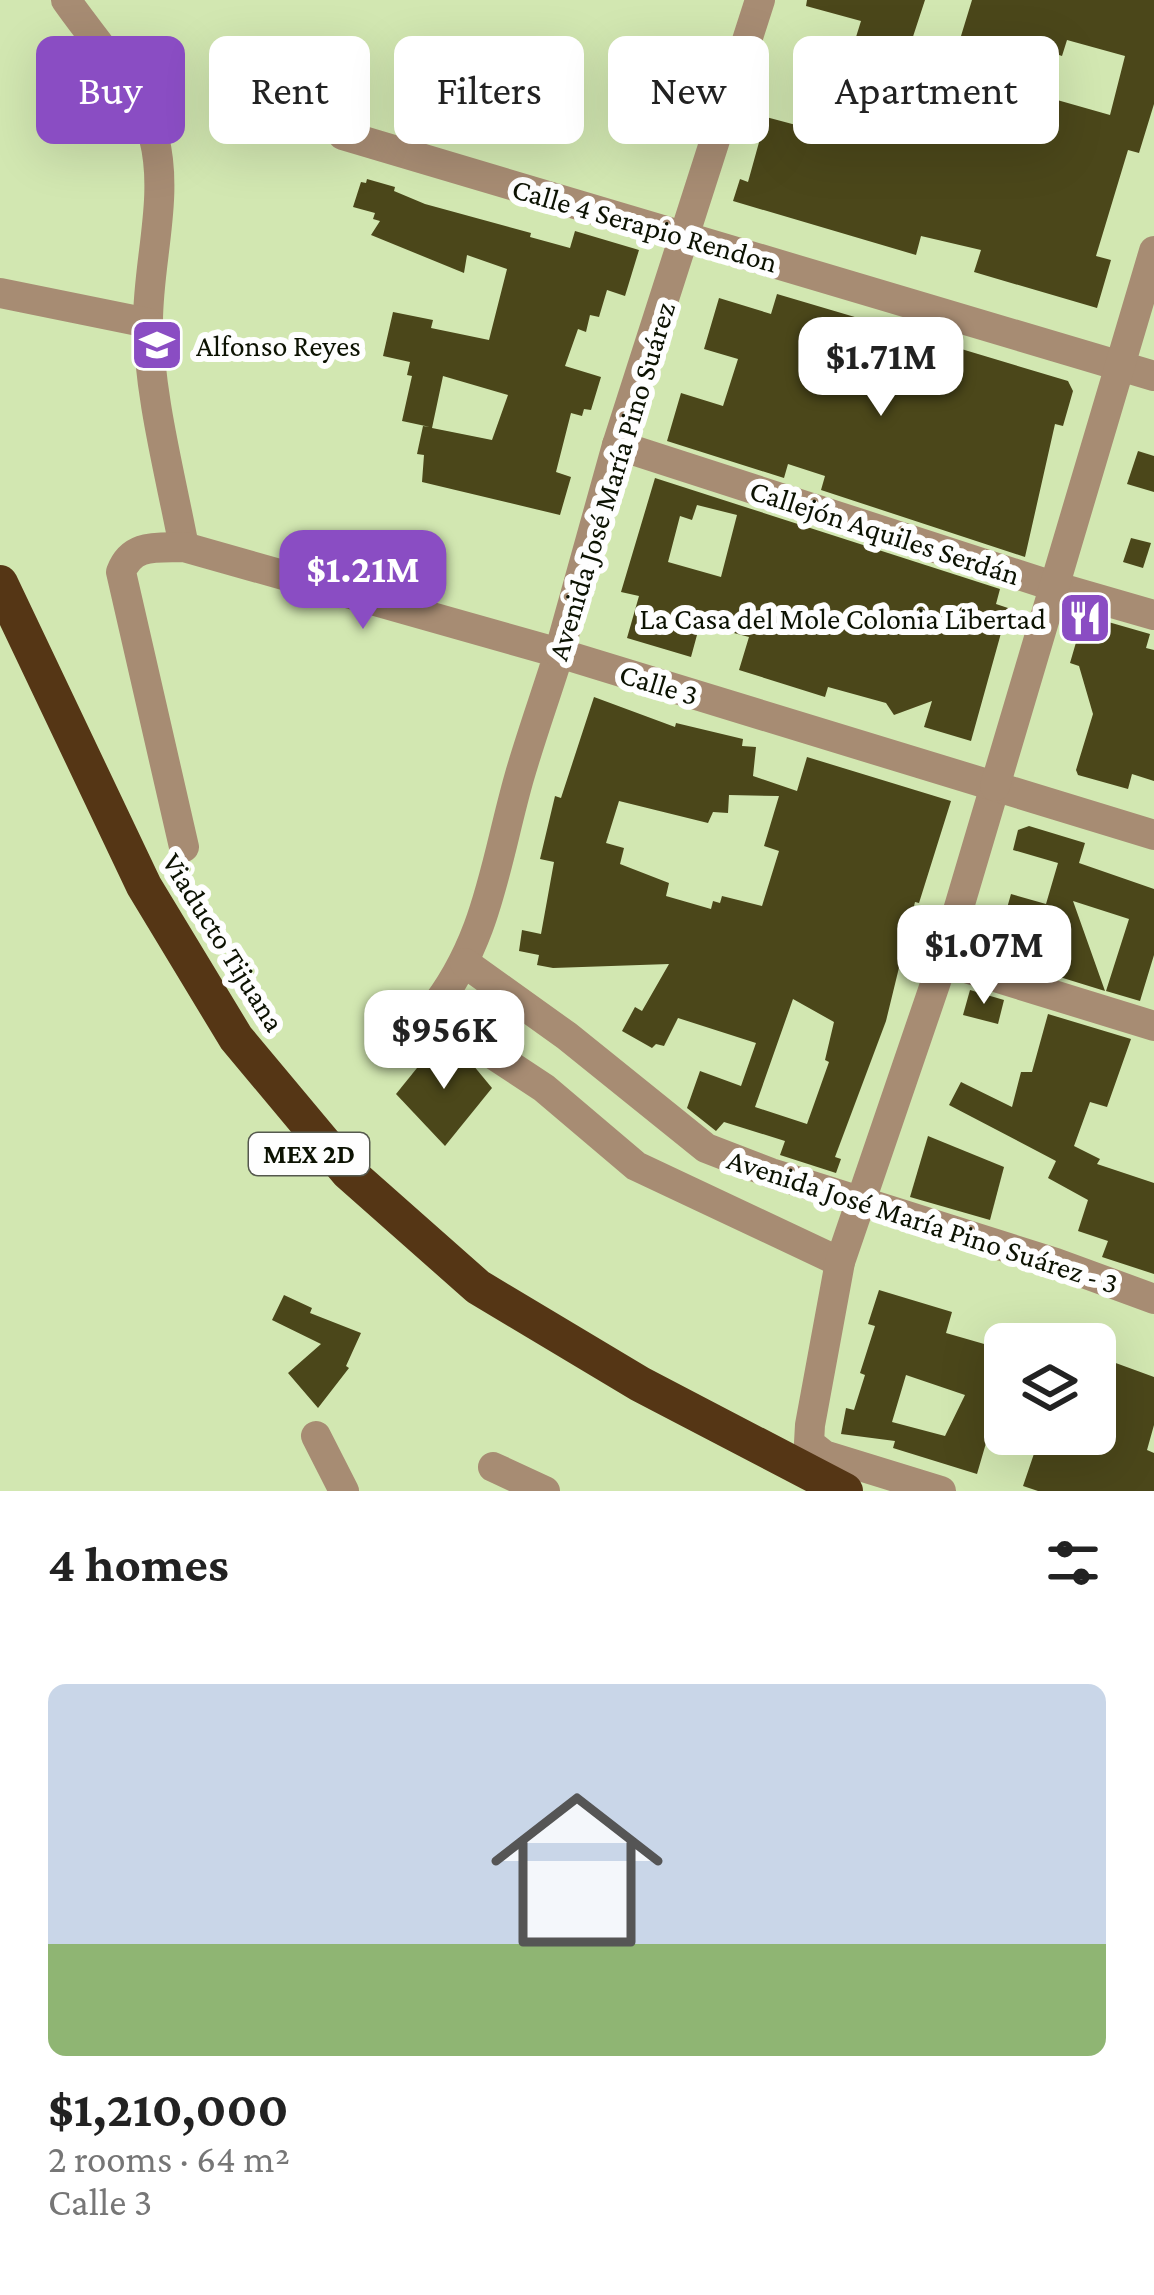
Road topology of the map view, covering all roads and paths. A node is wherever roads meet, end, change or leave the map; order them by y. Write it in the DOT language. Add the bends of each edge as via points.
graph roads {
  1 [pos="66,0"];
  2 [pos="760,0"];
  3 [pos="370,143"];
  4 [pos="686,238"];
  5 [pos="1154,251"];
  6 [pos="0,292"];
  7 [pos="148,322"];
  8 [pos="1121,365"];
  9 [pos="1154,376"];
  10 [pos="617,445"];
  11 [pos="184,547"];
  12 [pos="0,584"];
  13 [pos="1053,586"];
  14 [pos="1154,615"];
  15 [pos="0,638"];
  16 [pos="559,653"];
  17 [pos="994,786"];
  18 [pos="1154,835"];
  19 [pos="184,848"];
  20 [pos="943,961"];
  21 [pos="452,983"];
  22 [pos="1154,1026"];
  23 [pos="860,1203"];
  24 [pos="840,1262"];
  25 [pos="1154,1299"];
  26 [pos="316,1436"];
  27 [pos="494,1467"];
  28 [pos="344,1491"];
  29 [pos="545,1491"];
  30 [pos="804,1491"];
  31 [pos="845,1491"];
  32 [pos="940,1491"];
  1 -- 7 [label="street" via="154,134"];
  2 -- 4 [label="street, Avenida José María Pino Suárez"];
  3 -- 4 [label="street, Calle 4 Serapio Rendon"];
  4 -- 8 [label="street, Calle 4 Serapio Rendon"];
  4 -- 10 [label="street, Avenida José María Pino Suárez"];
  5 -- 8 [label="street"];
  6 -- 7 [label="street"];
  7 -- 11 [label="street"];
  8 -- 9 [label="street, Calle 4 Serapio Rendon"];
  8 -- 13 [label="street"];
  10 -- 13 [label="street, Callejón Aquiles Serdán"];
  10 -- 16 [label="street, Avenida José María Pino Suárez"];
  11 -- 16 [label="street, Calle 3"];
  11 -- 19 [label="street" via="137,549 121,572"];
  12 -- 31 [label="highway, Viaducto Tijuana / MEX 2D" via="144,886 236,1038 348,1172 478,1287 640,1384"];
  13 -- 14 [label="street, Callejón Aquiles Serdán"];
  13 -- 17 [label="street"];
  15 -- 30 [label="highway, Viaducto Tijuana / MEX 2D" via="100,844 180,985 358,1212 545,1357 676,1432"];
  16 -- 17 [label="street, Calle 3"];
  16 -- 21 [label="street, Avenida José María Pino Suárez" via="481,929"];
  17 -- 18 [label="street, Calle 3"];
  17 -- 20 [label="street"];
  20 -- 22 [label="street"];
  20 -- 23 [label="street"];
  21 -- 23 [label="street, Avenida José María Pino Suárez - 3" via="567,1036 706,1148"];
  21 -- 24 [label="street" via="430,1012 544,1088 636,1166"];
  23 -- 24 [label="street"];
  23 -- 25 [label="street, Avenida José María Pino Suárez - 3"];
  24 -- 32 [label="street" via="809,1443 824,1455"];
  26 -- 28 [label="street"];
  27 -- 29 [label="street"];
}
